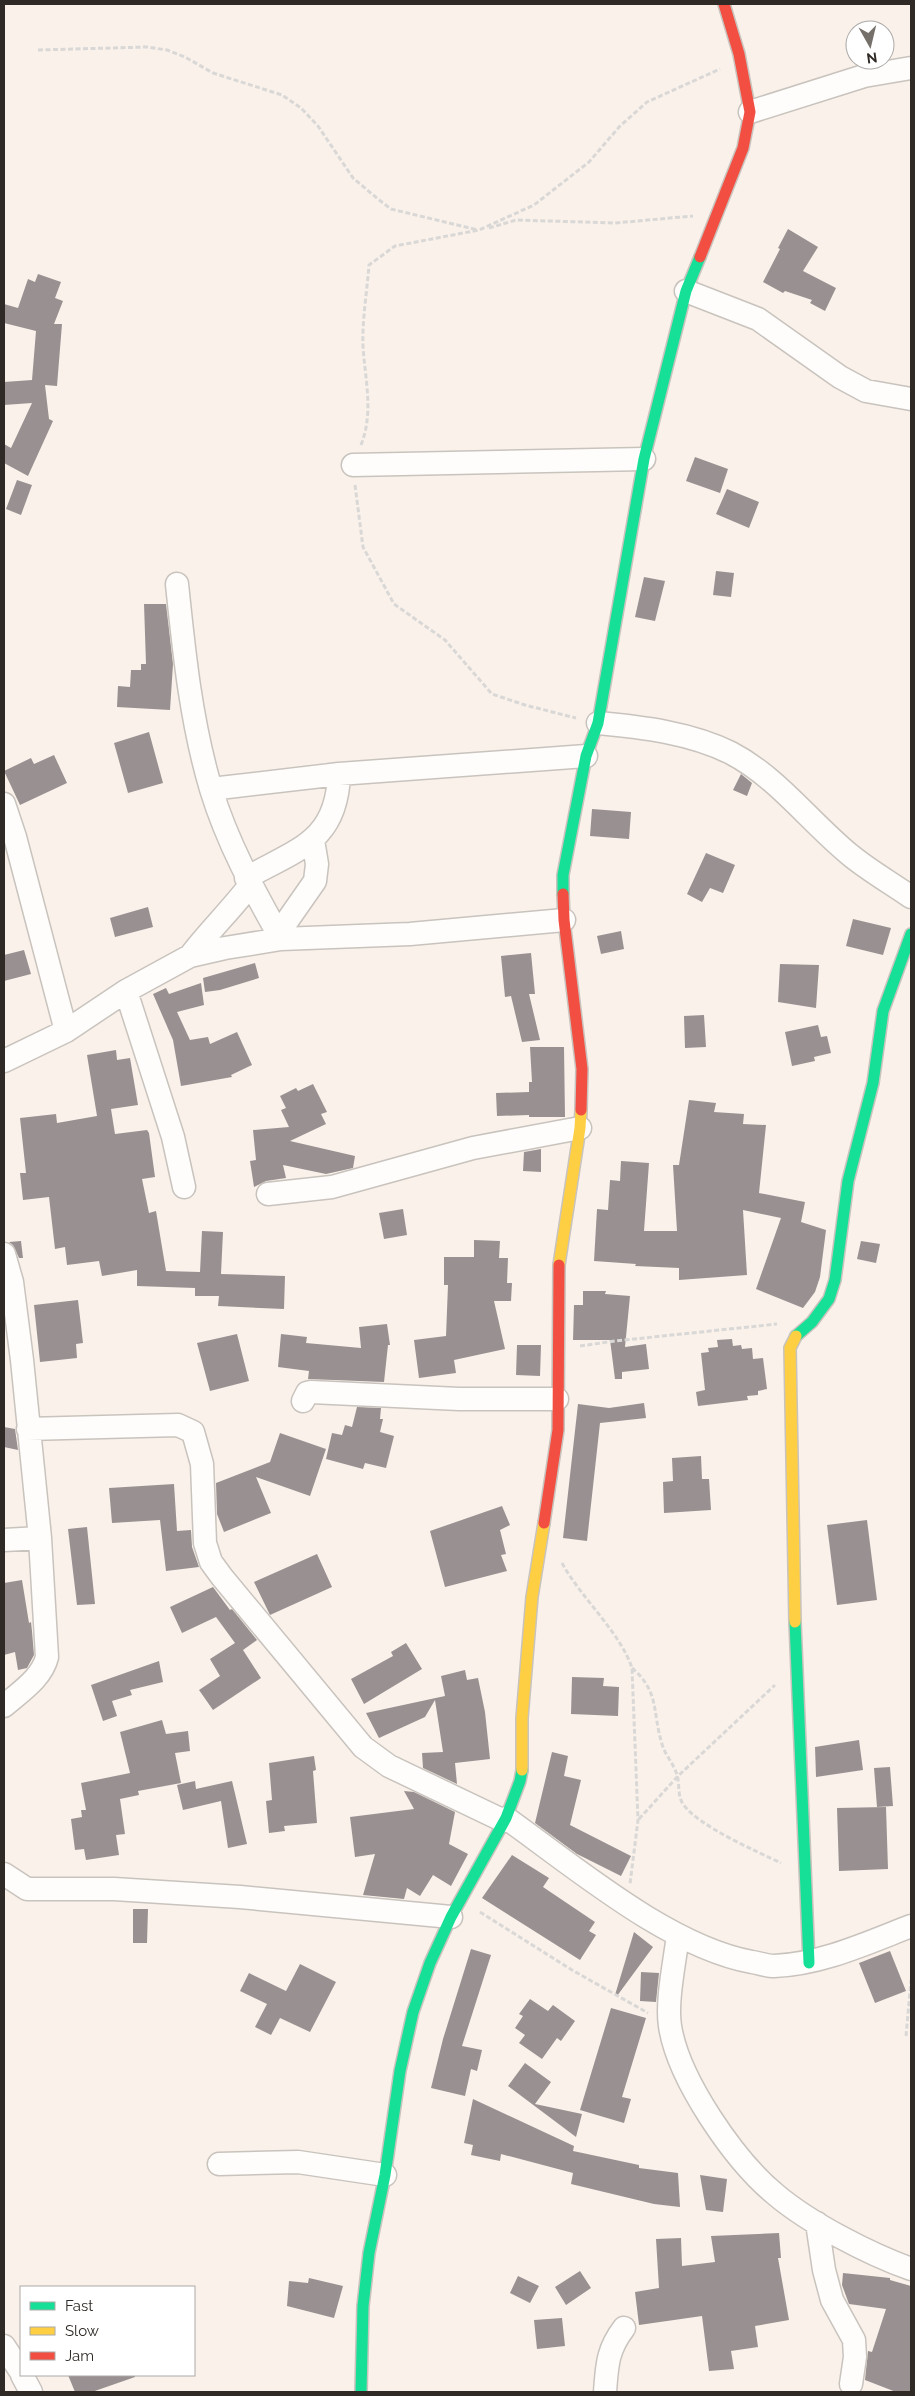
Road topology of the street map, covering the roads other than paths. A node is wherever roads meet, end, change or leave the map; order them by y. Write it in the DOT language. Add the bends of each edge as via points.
graph roads {
  1 [pos="724,4"];
  2 [pos="911,68"];
  3 [pos="750,112"];
  4 [pos="686,291"];
  5 [pos="911,399"];
  6 [pos="644,459"];
  7 [pos="353,466"];
  8 [pos="176,584"];
  9 [pos="598,723"];
  10 [pos="586,756"];
  11 [pos="339,774"];
  12 [pos="211,789"];
  13 [pos="4,804"];
  14 [pos="313,840"];
  15 [pos="248,881"];
  16 [pos="911,897"];
  17 [pos="564,920"];
  18 [pos="911,934"];
  19 [pos="280,937"];
  20 [pos="190,956"];
  21 [pos="126,991"];
  22 [pos="66,1031"];
  23 [pos="4,1061"];
  24 [pos="580,1128"];
  25 [pos="184,1187"];
  26 [pos="268,1194"];
  27 [pos="4,1254"];
  28 [pos="557,1399"];
  29 [pos="303,1401"];
  30 [pos="28,1429"];
  31 [pos="40,1538"];
  32 [pos="4,1540"];
  33 [pos="4,1706"];
  34 [pos="505,1820"];
  35 [pos="4,1874"];
  36 [pos="456,1908"];
  37 [pos="911,1926"];
  38 [pos="678,1935"];
  39 [pos="809,1963"];
  40 [pos="219,2164"];
  41 [pos="385,2174"];
  42 [pos="817,2223"];
  43 [pos="911,2270"];
  44 [pos="624,2328"];
  45 [pos="4,2346"];
  46 [pos="20,2371"];
  47 [pos="23,2376"];
  48 [pos="851,2384"];
  49 [pos="31,2392"];
  50 [pos="361,2392"];
  51 [pos="605,2392"];
  1 -- 3 [label="street" via="739,54"];
  2 -- 3 [label="street" via="864,76"];
  3 -- 4 [label="street" via="743,148"];
  4 -- 5 [label="street" via="758,319 840,377 866,391"];
  4 -- 6 [label="street"];
  6 -- 7 [label="street"];
  6 -- 9 [label="street"];
  8 -- 12 [label="street" via="187,683"];
  9 -- 10 [label="street"];
  9 -- 16 [label="street" via="643,727 696,740 730,753 763,773 849,855"];
  10 -- 11 [label="street"];
  10 -- 17 [label="street" via="563,874"];
  11 -- 12 [label="street"];
  11 -- 14 [label="street" via="332,814"];
  12 -- 15 [label="street"];
  13 -- 22 [label="street"];
  14 -- 15 [label="street"];
  14 -- 19 [label="street" via="317,864 315,881"];
  15 -- 19 [label="street"];
  15 -- 20 [label="street" via="231,910"];
  17 -- 19 [label="street" via="410,934"];
  17 -- 24 [label="street" via="582,1069"];
  18 -- 39 [label="street" via="883,1011 873,1083 848,1181 835,1280 829,1299 812,1322 796,1336 790,1348 793,1538"];
  19 -- 20 [label="street"];
  20 -- 21 [label="street"];
  21 -- 22 [label="street"];
  21 -- 25 [label="street" via="173,1137"];
  22 -- 23 [label="street"];
  24 -- 26 [label="street" via="473,1148 332,1187"];
  24 -- 28 [label="street" via="559,1265"];
  27 -- 30 [label="street" via="12,1282"];
  28 -- 29 [label="street" via="459,1399 311,1392"];
  28 -- 34 [label="street" via="558,1430 532,1597 522,1718 523,1762 520,1781"];
  30 -- 31 [label="street"];
  30 -- 34 [label="street" via="178,1425 193,1432 202,1464 206,1543 211,1562 222,1577 363,1746 389,1766"];
  31 -- 32 [label="street"];
  31 -- 33 [label="street" via="47,1657 39,1675"];
  34 -- 36 [label="street"];
  34 -- 38 [label="street" via="628,1905"];
  35 -- 36 [label="street" via="27,1889 114,1889"];
  36 -- 41 [label="street" via="430,1963 413,2012 400,2071"];
  37 -- 39 [label="street"];
  38 -- 39 [label="street" via="730,1958 772,1966"];
  38 -- 42 [label="street" via="670,2025 699,2102 738,2154 775,2194"];
  40 -- 41 [label="street" via="298,2162"];
  41 -- 50 [label="street" via="375,2216 363,2306"];
  42 -- 43 [label="street"];
  42 -- 48 [label="street" via="832,2300 854,2340"];
  44 -- 51 [label="street" via="608,2357"];
  45 -- 46 [label="street"];
  47 -- 49 [label="street"];
}
